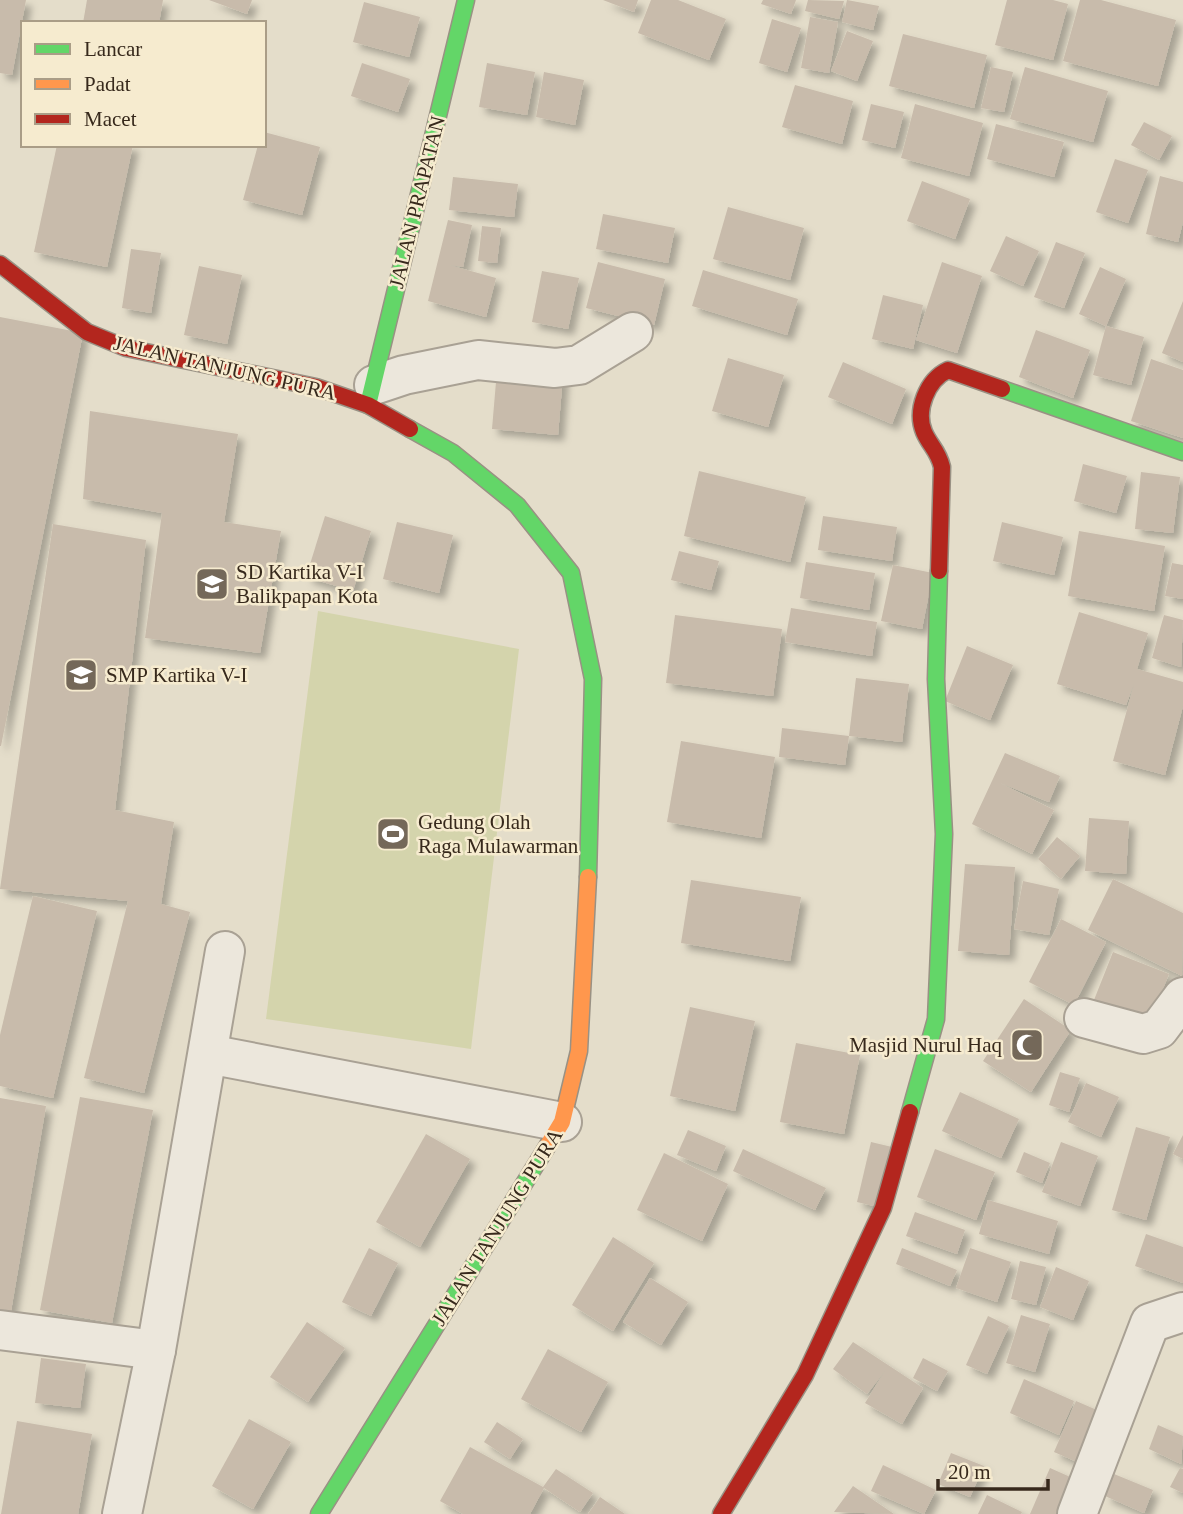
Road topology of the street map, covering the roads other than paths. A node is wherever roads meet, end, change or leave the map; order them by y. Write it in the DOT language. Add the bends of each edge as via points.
graph roads {
  1 [pos="466,0"];
  2 [pos="0,264"];
  3 [pos="633,332"];
  4 [pos="371,395"];
  5 [pos="1183,452"];
  6 [pos="225,951"];
  7 [pos="1183,997"];
  8 [pos="1084,1018"];
  9 [pos="208,1054"];
  10 [pos="562,1122"];
  11 [pos="1183,1312"];
  12 [pos="0,1330"];
  13 [pos="156,1350"];
  14 [pos="122,1514"];
  15 [pos="319,1514"];
  16 [pos="721,1514"];
  17 [pos="1077,1514"];
  1 -- 4 [label="street, JALAN PRAPATAN"];
  2 -- 4 [label="street, JALAN TANJUNG PURA" via="87,332 126,348"];
  3 -- 4 [label="street" via="579,365 555,368 478,360 404,375"];
  4 -- 10 [label="street, JALAN TANJUNG PURA" via="517,505 570,573 593,679 592,788 579,1051"];
  5 -- 16 [label="street" via="948,370 935,374 926,387 924,432 939,451 942,467 936,679 944,834 936,1019 883,1208 805,1375"];
  6 -- 9 [label="street"];
  7 -- 8 [label="street" via="1159,1029 1143,1034"];
  9 -- 10 [label="street"];
  9 -- 13 [label="street"];
  10 -- 15 [label="street, JALAN TANJUNG PURA"];
  11 -- 17 [label="street" via="1150,1323"];
  12 -- 13 [label="street"];
  13 -- 14 [label="street"];
}
